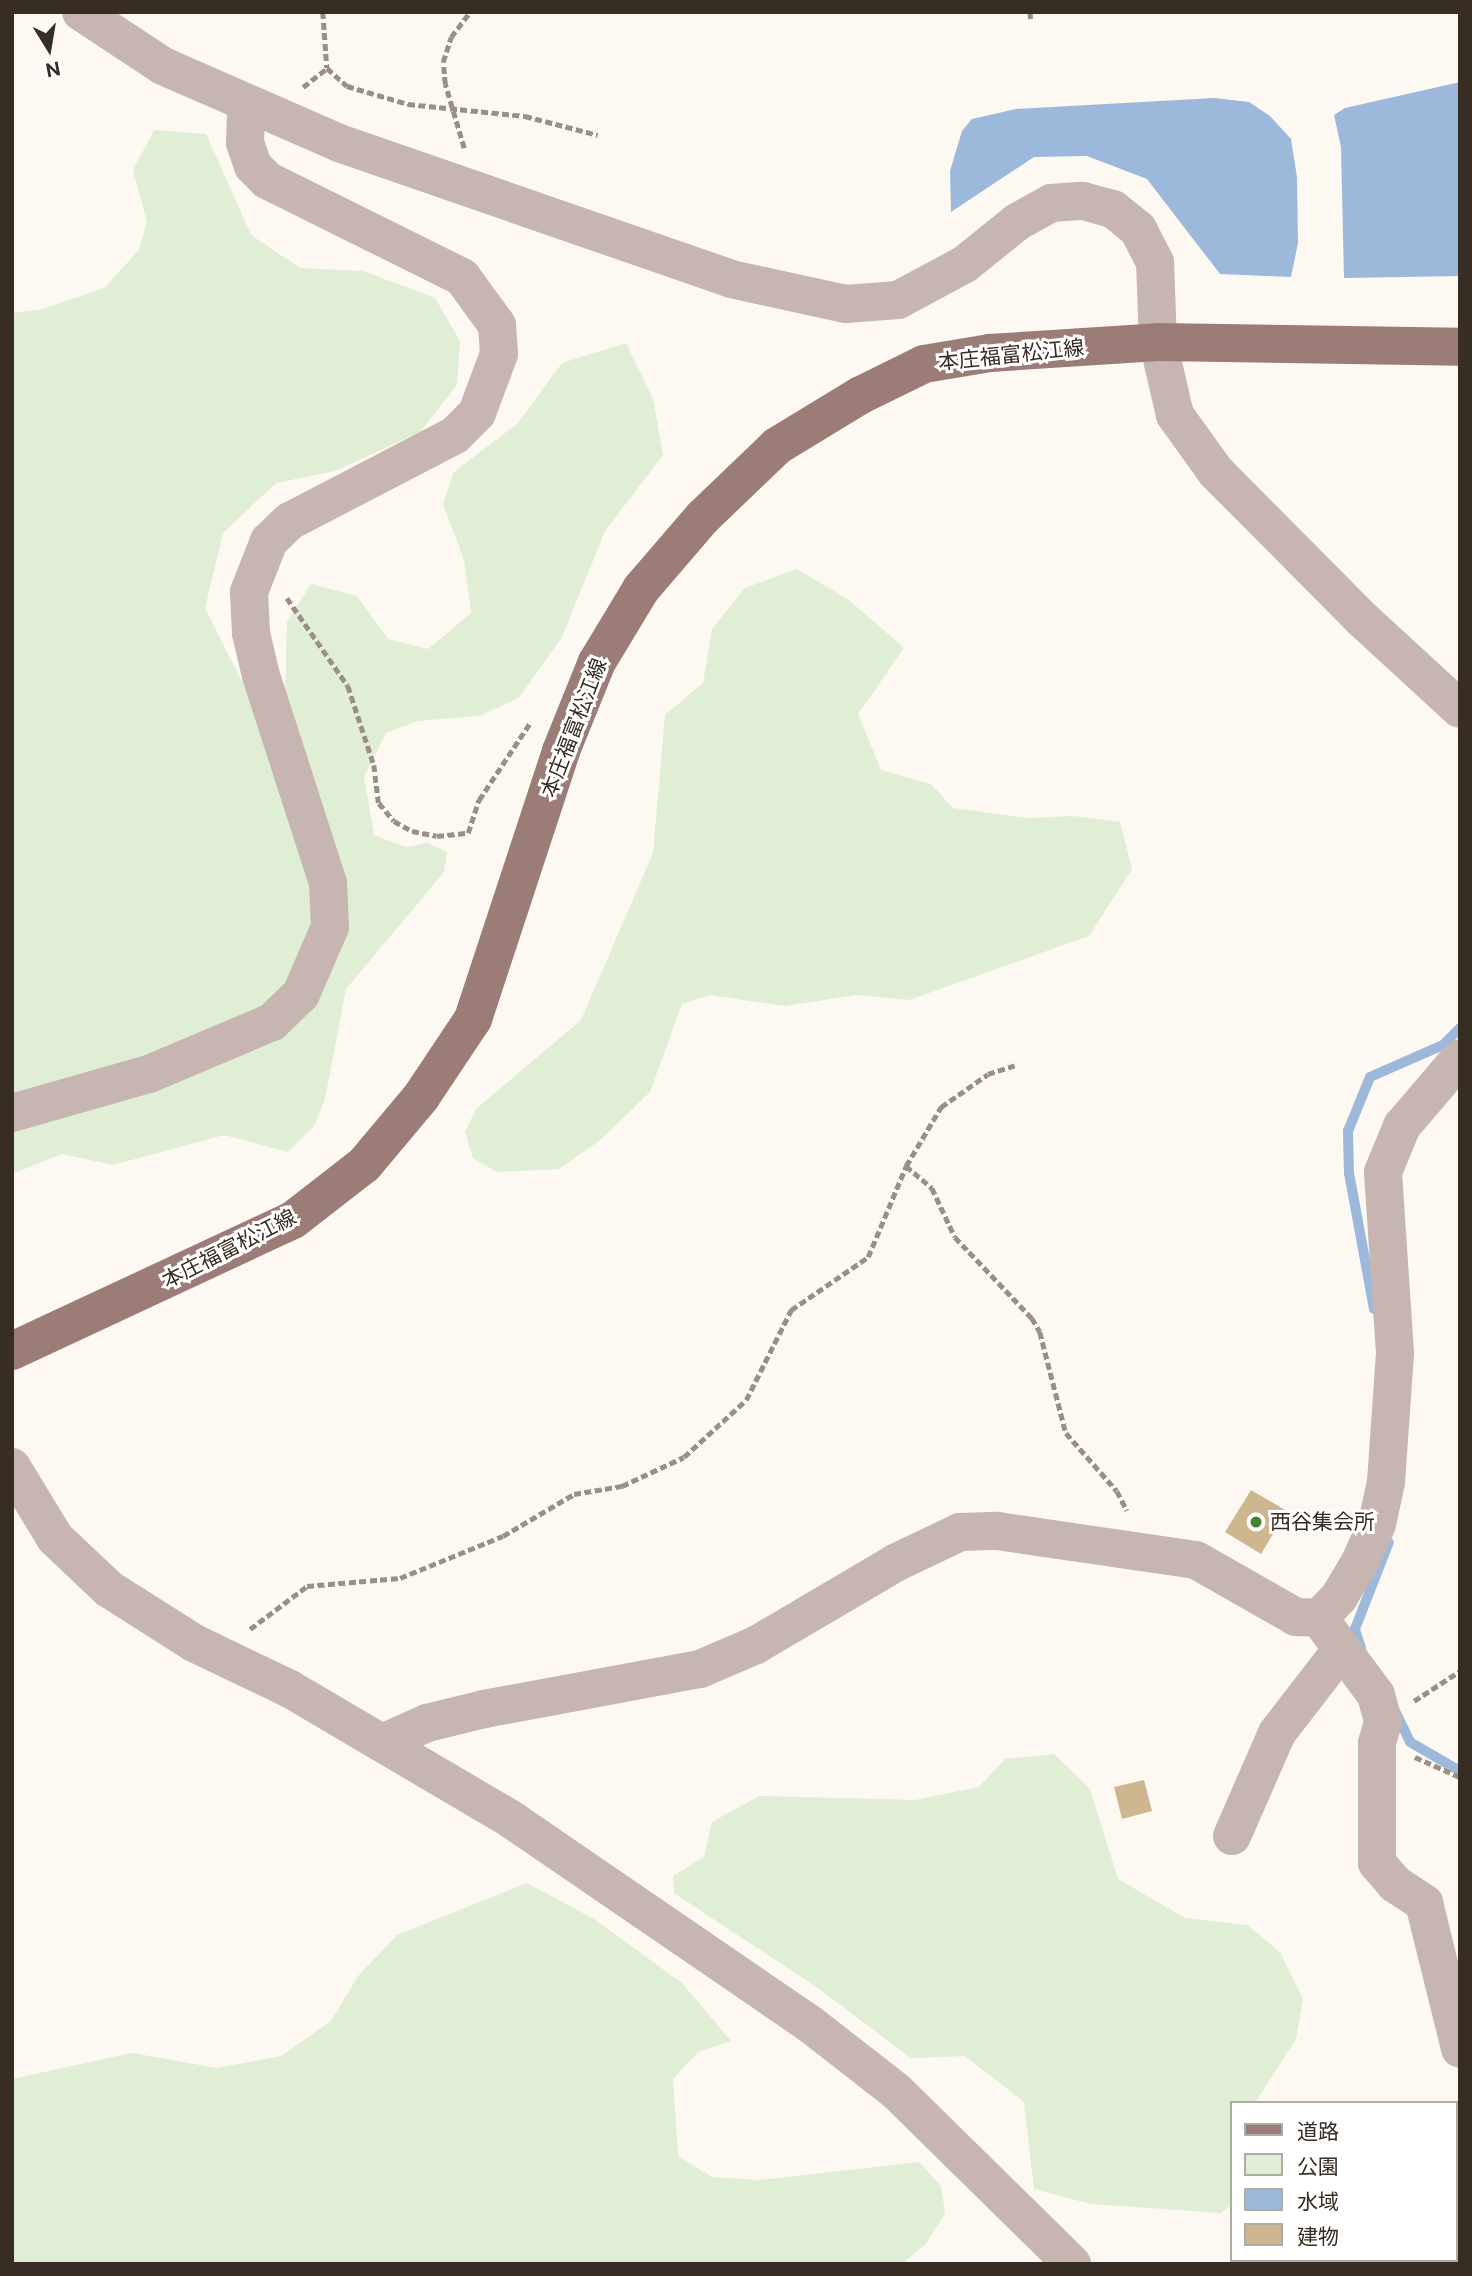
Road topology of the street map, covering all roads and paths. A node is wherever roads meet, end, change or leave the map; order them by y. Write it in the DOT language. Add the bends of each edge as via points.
graph roads {
  1 [pos="81,12"];
  2 [pos="323,12"];
  3 [pos="470,12"];
  4 [pos="246,106"];
  5 [pos="451,107"];
  6 [pos="598,135"];
  7 [pos="464,184"];
  8 [pos="1158,342"];
  9 [pos="1460,346"];
  10 [pos="258,567"];
  11 [pos="1460,709"];
  12 [pos="531,720"];
  13 [pos="1460,1058"];
  14 [pos="1015,1065"];
  15 [pos="12,1113"];
  16 [pos="906,1166"];
  17 [pos="12,1351"];
  18 [pos="12,1467"];
  19 [pos="1146,1550"];
  20 [pos="1319,1618"];
  21 [pos="1342,1649"];
  22 [pos="228,1659"];
  23 [pos="1460,1671"];
  24 [pos="1380,1721"];
  25 [pos="382,1743"];
  26 [pos="1460,1777"];
  27 [pos="1232,1836"];
  28 [pos="1460,2049"];
  29 [pos="1072,2264"];
  1 -- 4 [label="street" via="163,66"];
  2 -- 5 [label="path" via="327,68 335,78 373,96"];
  3 -- 5 [label="path" via="452,37 443,62"];
  4 -- 7 [label="street" via="339,143"];
  4 -- 10 [label="street" via="245,143 253,166 267,180 462,277 497,325 499,355 477,413 455,435 290,521 269,541"];
  5 -- 6 [label="path" via="524,116"];
  5 -- 7 [label="path" via="470,166"];
  7 -- 8 [label="street" via="731,279 846,304 898,300 965,264 1017,222 1051,203 1083,201 1113,209 1138,229 1155,262"];
  8 -- 9 [label="main road, 本庄福富松江線"];
  8 -- 11 [label="street" via="1175,415 1216,472 1362,619"];
  8 -- 17 [label="main road, 本庄福富松江線" via="990,354 925,364 861,395 777,446 703,517 641,589 597,662 561,751 473,1019 421,1097 364,1165 293,1220"];
  10 -- 12 [label="path" via="317,636 348,686 374,765 379,803 394,821 412,831 437,836 468,833 479,800"];
  10 -- 15 [label="street" via="249,592 251,632 328,883 330,928 321,955 302,994 272,1021 149,1074"];
  13 -- 20 [label="street" via="1402,1126 1383,1172 1395,1353 1386,1482 1377,1524 1359,1564 1339,1597"];
  14 -- 16 [label="path" via="988,1074 941,1107"];
  16 -- 19 [label="path" via="932,1188 955,1237 971,1257 1032,1318 1040,1332 1066,1433 1117,1491"];
  16 -- 22 [label="path" via="868,1257 791,1310 746,1400 684,1457 622,1486 574,1494 503,1536 400,1578 307,1586 255,1623"];
  18 -- 22 [label="street" via="55,1538 109,1589"];
  19 -- 20 [label="street" via="1196,1560 1296,1617"];
  19 -- 25 [label="street" via="997,1531 960,1532 895,1563 756,1645 700,1669 484,1709 427,1723"];
  20 -- 21 [label="street"];
  21 -- 24 [label="street" via="1376,1695"];
  21 -- 27 [label="street" via="1277,1733"];
  22 -- 25 [label="street"];
  23 -- 24 [label="path" via="1436,1691"];
  24 -- 26 [label="path" via="1421,1762"];
  24 -- 28 [label="street" via="1377,1863 1395,1884 1424,1903"];
  25 -- 29 [label="street" via="512,1821 810,2024 896,2091"];
}
